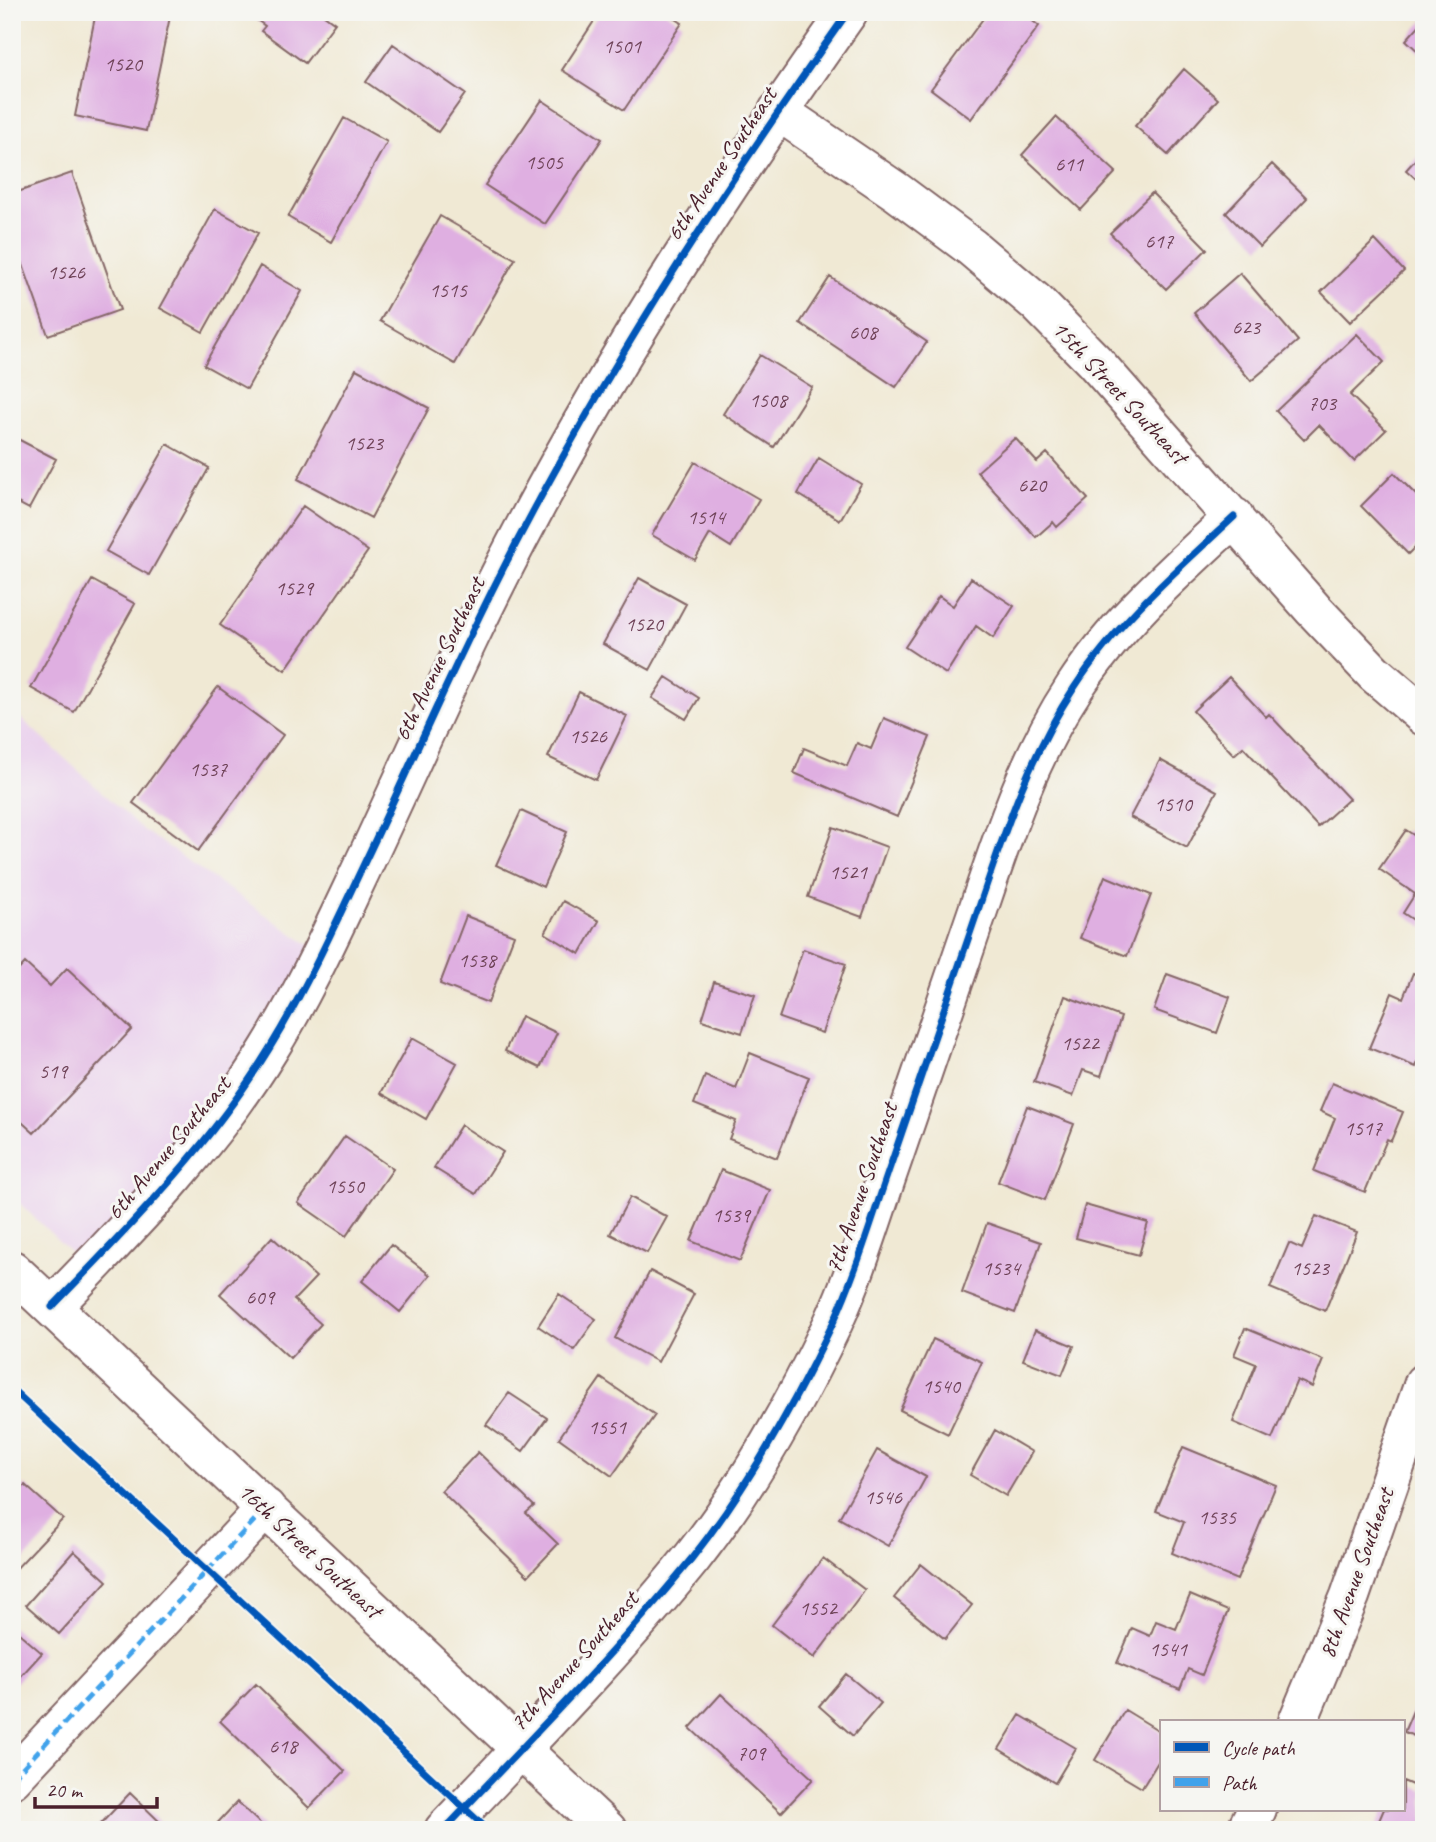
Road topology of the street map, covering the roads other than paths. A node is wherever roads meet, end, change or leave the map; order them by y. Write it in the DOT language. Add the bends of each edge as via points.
graph roads {
  1 [pos="848,12"];
  2 [pos="778,111"];
  3 [pos="1234,517"];
  4 [pos="1424,716"];
  5 [pos="12,1270"];
  6 [pos="52,1307"];
  7 [pos="1424,1383"];
  8 [pos="266,1508"];
  9 [pos="1298,1720"];
  10 [pos="521,1749"];
  11 [pos="12,1779"];
  12 [pos="1256,1811"];
  13 [pos="444,1830"];
  14 [pos="607,1830"];
  15 [pos="1246,1830"];
  1 -- 2 [label="street, 6th Avenue Southeast"];
  2 -- 3 [label="street, 15th Street Southeast" via="897,192 1037,303"];
  2 -- 6 [label="street, 6th Avenue Southeast" via="593,401 510,556 321,953 268,1051 196,1151"];
  3 -- 4 [label="street, 15th Street Southeast" via="1374,673"];
  3 -- 10 [label="street, 7th Avenue Southeast" via="1108,641 1074,687 1036,753 1008,821 834,1320 767,1447 693,1556"];
  5 -- 6 [label="street, 16th Street Southeast"];
  6 -- 8 [label="street, 16th Street Southeast"];
  7 -- 9 [label="street, 8th Avenue Southeast" via="1350,1596"];
  8 -- 10 [label="street, 16th Street Southeast"];
  8 -- 11 [label="street"];
  10 -- 13 [label="street, 7th Avenue Southeast"];
  10 -- 14 [label="street, 16th Street Southeast"];
  12 -- 15 [label="street"];
}
